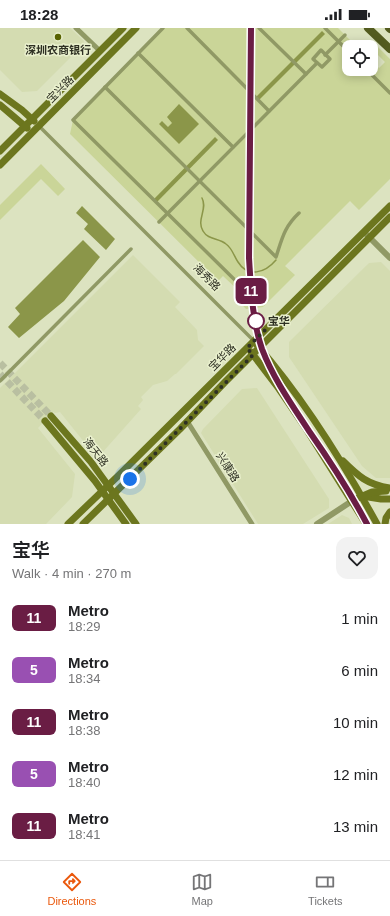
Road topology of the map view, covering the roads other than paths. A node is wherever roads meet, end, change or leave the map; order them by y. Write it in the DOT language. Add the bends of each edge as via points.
graph roads {
  1 [pos="76,28"];
  2 [pos="123,28"];
  3 [pos="136,28"];
  4 [pos="163,28"];
  5 [pos="187,28"];
  6 [pos="259,28"];
  7 [pos="325,28"];
  8 [pos="368,28"];
  9 [pos="345,35"];
  10 [pos="338,42"];
  11 [pos="342,46"];
  12 [pos="390,50"];
  13 [pos="100,51"];
  14 [pos="138,53"];
  15 [pos="325,54"];
  16 [pos="317,63"];
  17 [pos="306,74"];
  18 [pos="373,76"];
  19 [pos="105,87"];
  20 [pos="0,93"];
  21 [pos="390,93"];
  22 [pos="0,105"];
  23 [pos="270,111"];
  24 [pos="32,119"];
  25 [pos="25,126"];
  26 [pos="39,126"];
  27 [pos="32,133"];
  28 [pos="233,147"];
  29 [pos="0,151"];
  30 [pos="0,165"];
  31 [pos="199,181"];
  32 [pos="390,206"];
  33 [pos="167,213"];
  34 [pos="299,213"];
  35 [pos="390,217"];
  36 [pos="159,222"];
  37 [pos="364,232"];
  38 [pos="370,238"];
  39 [pos="131,249"];
  40 [pos="390,258"];
  41 [pos="247,292"];
  42 [pos="291,305"];
  43 [pos="297,311"];
  44 [pos="254,341"];
  45 [pos="247,348"];
  46 [pos="260,348"];
  47 [pos="253,355"];
  48 [pos="0,381"];
  49 [pos="48,419"];
  50 [pos="187,421"];
  51 [pos="316,424"];
  52 [pos="307,430"];
  53 [pos="336,456"];
  54 [pos="105,488"];
  55 [pos="390,490"];
  56 [pos="114,494"];
  57 [pos="362,496"];
  58 [pos="390,499"];
  59 [pos="108,500"];
  60 [pos="352,501"];
  61 [pos="390,512"];
  62 [pos="68,524"];
  63 [pos="83,524"];
  64 [pos="126,524"];
  65 [pos="136,524"];
  66 [pos="252,524"];
  67 [pos="317,524"];
  68 [pos="366,524"];
  69 [pos="377,524"];
  70 [pos="385,524"];
  1 -- 13 [label="street"];
  2 -- 13 [label="main road, 宝兴路"];
  3 -- 26 [label="main road, 宝兴路"];
  4 -- 14 [label="street"];
  5 -- 23 [label="street"];
  6 -- 17 [label="street"];
  7 -- 10 [label="street"];
  8 -- 12 [label="main road"];
  9 -- 10 [label="street"];
  10 -- 11 [label="street"];
  10 -- 15 [label="street"];
  13 -- 24 [label="main road, 宝兴路"];
  14 -- 19 [label="street"];
  14 -- 28 [label="street"];
  15 -- 16 [label="street" via="321,50 313,59"];
  15 -- 16 [label="street" via="330,59 322,67"];
  16 -- 17 [label="street"];
  17 -- 23 [label="street"];
  18 -- 21 [label="street"];
  19 -- 31 [label="street"];
  19 -- 33 [label="street" via="73,120"];
  20 -- 24 [label="main road, 海秀路"];
  22 -- 25 [label="main road"];
  23 -- 28 [label="street"];
  24 -- 25 [label="main road, 宝兴路"];
  24 -- 26 [label="main road, 海秀路"];
  25 -- 27 [label="main road"];
  25 -- 29 [label="main road, 宝兴路"];
  26 -- 27 [label="main road, 宝兴路"];
  26 -- 44 [label="street, 海秀路"];
  27 -- 30 [label="main road, 宝兴路"];
  28 -- 31 [label="street"];
  31 -- 33 [label="street"];
  31 -- 34 [label="street" via="276,258 284,231"];
  32 -- 37 [label="main road, 宝华路"];
  33 -- 36 [label="street"];
  33 -- 41 [label="street"];
  35 -- 38 [label="main road, 宝华路"];
  37 -- 38 [label="street"];
  37 -- 42 [label="main road, 宝华路"];
  38 -- 40 [label="street"];
  38 -- 43 [label="main road, 宝华路"];
  39 -- 48 [label="street"];
  42 -- 43 [label="main road" via="290,311"];
  42 -- 44 [label="main road, 宝华路"];
  43 -- 46 [label="main road, 宝华路"];
  44 -- 45 [label="main road, 宝华路"];
  44 -- 46 [label="main road, 海秀路"];
  45 -- 47 [label="main road"];
  45 -- 54 [label="main road, 宝华路"];
  46 -- 47 [label="main road, 宝华路"];
  46 -- 51 [label="main road, 海秀路"];
  47 -- 50 [label="main road, 宝华路"];
  47 -- 52 [label="main road"];
  49 -- 54 [label="main road, 海天路" via="80,449"];
  50 -- 56 [label="main road, 宝华路"];
  50 -- 66 [label="street, 兴康路"];
  51 -- 52 [label="main road" via="308,422"];
  51 -- 53 [label="main road, 海秀路"];
  52 -- 60 [label="main road"];
  53 -- 55 [label="main road" via="366,481"];
  53 -- 57 [label="main road, 海秀路"];
  54 -- 56 [label="main road, 海天路"];
  54 -- 59 [label="main road, 海天路"];
  54 -- 62 [label="main road, 宝华路"];
  55 -- 57 [label="main road"];
  56 -- 59 [label="main road, 宝华路"];
  56 -- 65 [label="main road, 海天路"];
  57 -- 58 [label="main road"];
  57 -- 60 [label="main road"];
  57 -- 69 [label="main road, 海秀路"];
  59 -- 63 [label="main road, 宝华路"];
  59 -- 64 [label="main road, 海天路"];
  60 -- 67 [label="street"];
  60 -- 68 [label="main road"];
  61 -- 70 [label="main road"];
}
